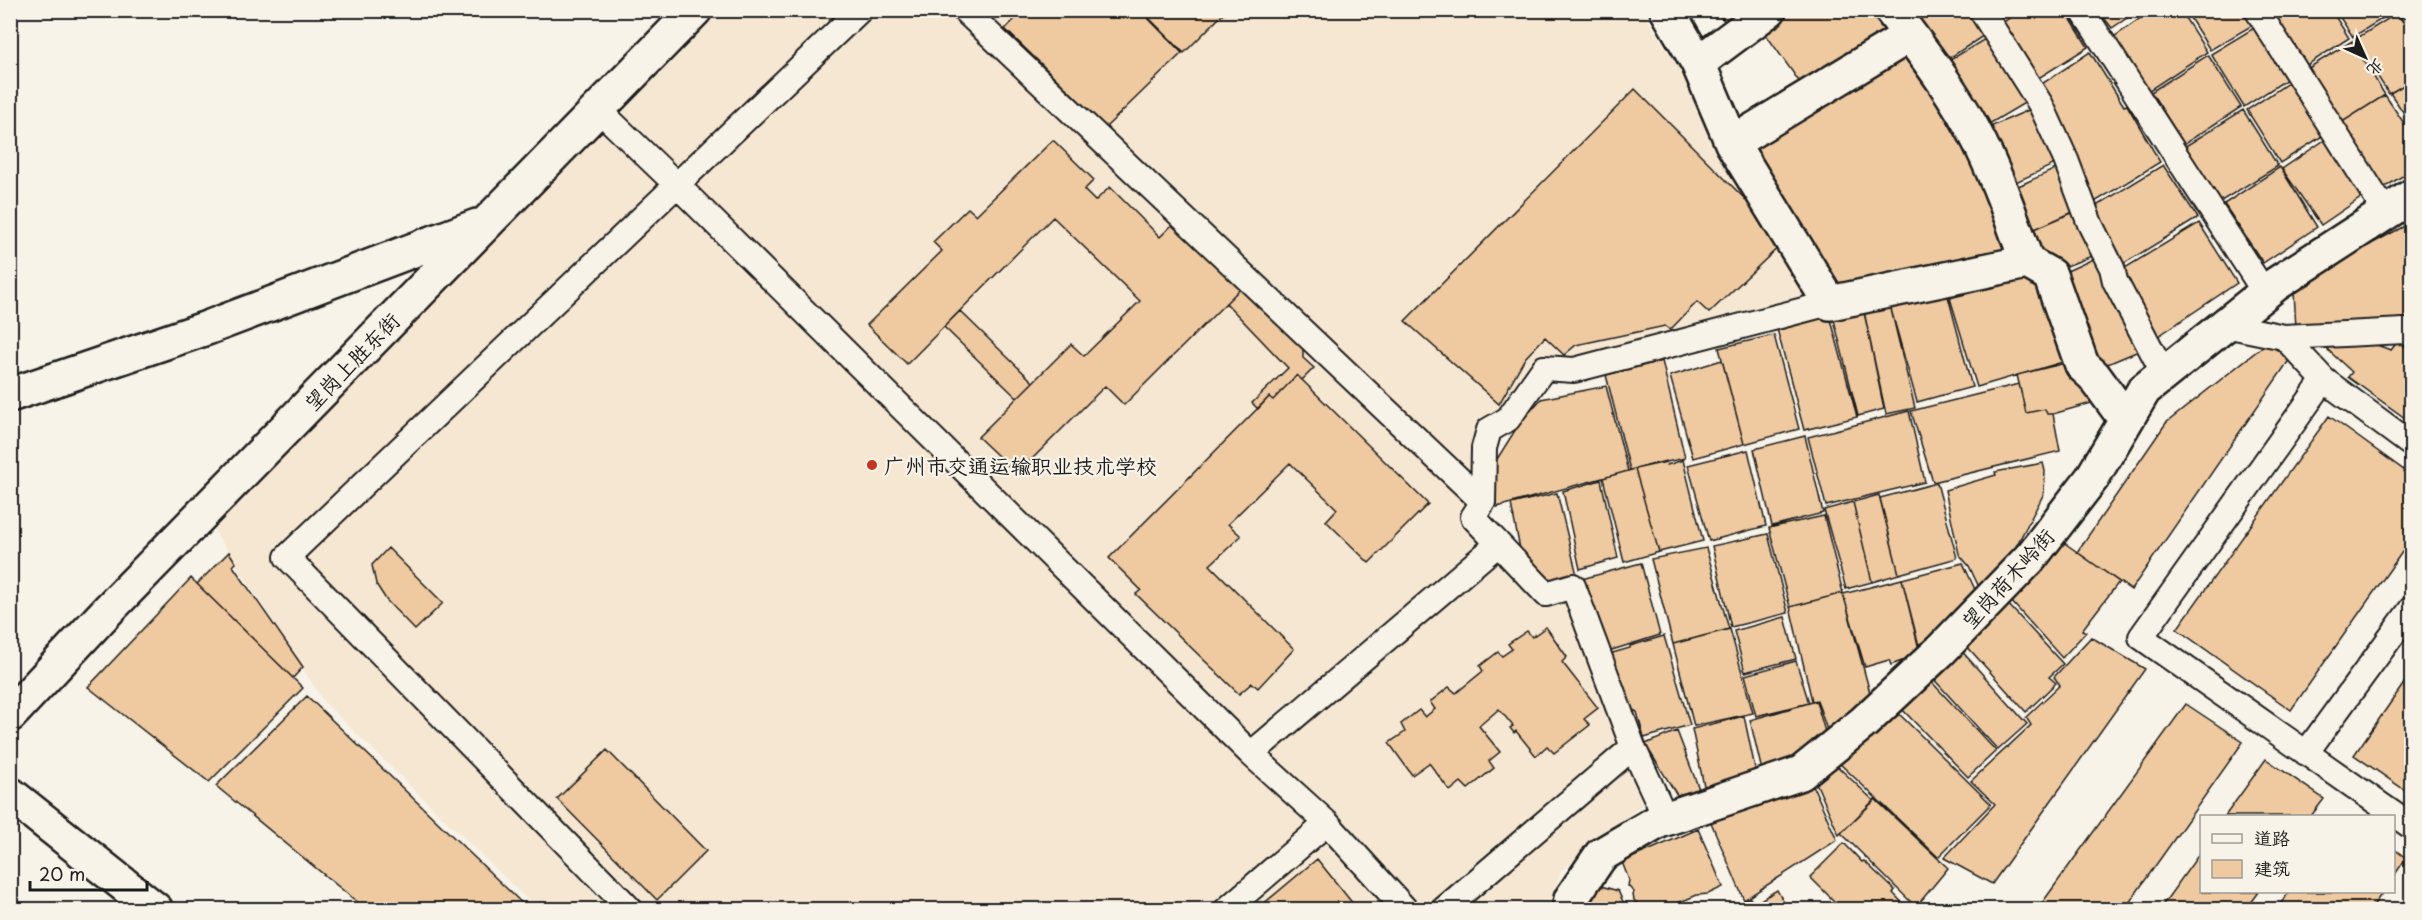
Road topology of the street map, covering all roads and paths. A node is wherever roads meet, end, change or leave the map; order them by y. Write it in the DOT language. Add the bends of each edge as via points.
graph roads {
  1 [pos="695,10"];
  2 [pos="860,10"];
  3 [pos="964,10"];
  4 [pos="1667,10"];
  5 [pos="1769,10"];
  6 [pos="1981,10"];
  7 [pos="2082,10"];
  8 [pos="2258,10"];
  9 [pos="1901,23"];
  10 [pos="1698,63"];
  11 [pos="598,109"];
  12 [pos="1732,143"];
  13 [pos="677,185"];
  14 [pos="2399,205"];
  15 [pos="488,222"];
  16 [pos="2027,262"];
  17 [pos="2265,293"];
  18 [pos="1830,303"];
  19 [pos="2225,325"];
  20 [pos="2412,335"];
  21 [pos="2284,337"];
  22 [pos="2164,374"];
  23 [pos="2324,380"];
  24 [pos="10,395"];
  25 [pos="2126,420"];
  26 [pos="2412,445"];
  27 [pos="1483,502"];
  28 [pos="1498,544"];
  29 [pos="2412,608"];
  30 [pos="10,715"];
  31 [pos="1633,747"];
  32 [pos="2306,753"];
  33 [pos="1251,754"];
  34 [pos="10,794"];
  35 [pos="2395,815"];
  36 [pos="2395,815"];
  37 [pos="1665,819"];
  38 [pos="1326,823"];
  39 [pos="2412,827"];
  40 [pos="156,909"];
  41 [pos="630,909"];
  42 [pos="1226,909"];
  43 [pos="1406,909"];
  44 [pos="1443,909"];
  45 [pos="1569,909"];
  1 -- 11 [label="street, 望岗上胜东街"];
  2 -- 13 [label="lane"];
  3 -- 27 [label="lane"];
  4 -- 10 [label="street"];
  5 -- 10 [label="street"];
  6 -- 22 [label="lane" via="2041,105 2115,281"];
  7 -- 17 [label="lane"];
  8 -- 14 [label="lane"];
  9 -- 12 [label="street"];
  9 -- 16 [label="street" via="1980,142"];
  10 -- 12 [label="street"];
  11 -- 13 [label="lane"];
  11 -- 15 [label="street, 望岗上胜东街"];
  12 -- 18 [label="street"];
  13 -- 33 [label="lane"];
  13 -- 41 [label="lane" via="287,557"];
  14 -- 17 [label="street, 望岗荷木岭街"];
  15 -- 24 [label="street" via="207,328"];
  15 -- 30 [label="street, 望岗上胜东街"];
  16 -- 18 [label="street"];
  16 -- 25 [label="street" via="2050,275 2082,365"];
  17 -- 19 [label="street, 望岗荷木岭街"];
  18 -- 27 [label="lane" via="1574,370 1544,368 1508,419 1489,430 1484,448"];
  19 -- 21 [label="lane"];
  19 -- 22 [label="street, 望岗荷木岭街"];
  20 -- 21 [label="lane" via="2404,331"];
  21 -- 23 [label="lane"];
  22 -- 25 [label="street, 望岗荷木岭街" via="2144,390"];
  23 -- 26 [label="lane"];
  23 -- 32 [label="lane" via="2141,637"];
  25 -- 37 [label="street, 望岗荷木岭街" via="2092,478 2031,557 1864,722 1801,773"];
  27 -- 28 [label="lane" via="1473,517"];
  28 -- 31 [label="lane" via="1546,594 1573,586"];
  28 -- 33 [label="lane"];
  29 -- 32 [label="lane"];
  31 -- 37 [label="lane"];
  31 -- 44 [label="lane"];
  32 -- 36 [label="lane"];
  33 -- 38 [label="lane"];
  34 -- 40 [label="street"];
  35 -- 39 [label="lane"];
  37 -- 45 [label="street, 望岗荷木岭街" via="1601,855 1571,899"];
  38 -- 42 [label="lane"];
  38 -- 43 [label="lane"];
}
